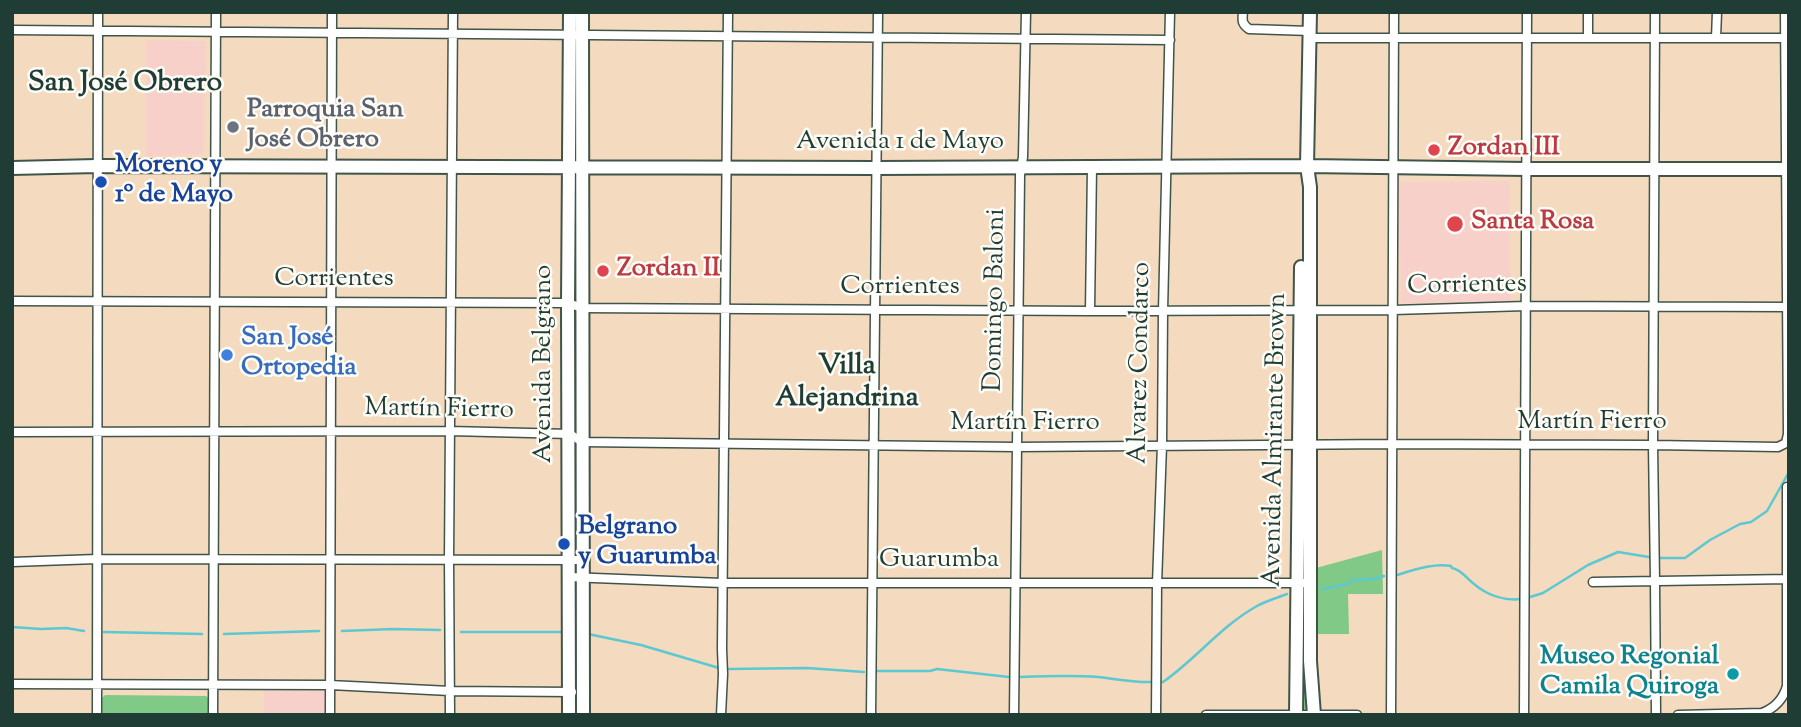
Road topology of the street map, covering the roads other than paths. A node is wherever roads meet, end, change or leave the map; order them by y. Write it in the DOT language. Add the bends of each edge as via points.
graph roads {
  1 [pos="98,12"];
  2 [pos="216,12"];
  3 [pos="332,12"];
  4 [pos="453,12"];
  5 [pos="570,12"];
  6 [pos="582,12"];
  7 [pos="728,12"];
  8 [pos="878,12"];
  9 [pos="1026,12"];
  10 [pos="1170,12"];
  11 [pos="1242,12"];
  12 [pos="1310,12"];
  13 [pos="1394,12"];
  14 [pos="1527,12"];
  15 [pos="1588,12"];
  16 [pos="1655,12"];
  17 [pos="1717,12"];
  18 [pos="1785,12"];
  19 [pos="12,30"];
  20 [pos="98,31"];
  21 [pos="216,32"];
  22 [pos="332,33"];
  23 [pos="453,34"];
  24 [pos="1310,34"];
  25 [pos="576,35"];
  26 [pos="728,36"];
  27 [pos="1654,37"];
  28 [pos="877,38"];
  29 [pos="1394,38"];
  30 [pos="1588,38"];
  31 [pos="1716,38"];
  32 [pos="1787,38"];
  33 [pos="1026,39"];
  34 [pos="1527,39"];
  35 [pos="1170,40"];
  36 [pos="97,166"];
  37 [pos="215,166"];
  38 [pos="1021,166"];
  39 [pos="1307,166"];
  40 [pos="331,167"];
  41 [pos="452,167"];
  42 [pos="576,167"];
  43 [pos="726,167"];
  44 [pos="1092,167"];
  45 [pos="1167,167"];
  46 [pos="12,168"];
  47 [pos="876,168"];
  48 [pos="1394,168"];
  49 [pos="1654,168"];
  50 [pos="1526,169"];
  51 [pos="1788,169"];
  52 [pos="12,301"];
  53 [pos="97,302"];
  54 [pos="215,302"];
  55 [pos="331,302"];
  56 [pos="451,303"];
  57 [pos="568,303"];
  58 [pos="1525,306"];
  59 [pos="1654,307"];
  60 [pos="1788,307"];
  61 [pos="582,309"];
  62 [pos="874,309"];
  63 [pos="1305,309"];
  64 [pos="725,310"];
  65 [pos="1018,310"];
  66 [pos="1163,310"];
  67 [pos="1393,310"];
  68 [pos="1090,311"];
  69 [pos="214,431"];
  70 [pos="331,431"];
  71 [pos="450,431"];
  72 [pos="12,432"];
  73 [pos="97,432"];
  74 [pos="570,434"];
  75 [pos="583,442"];
  76 [pos="724,443"];
  77 [pos="1305,444"];
  78 [pos="1392,444"];
  79 [pos="1525,444"];
  80 [pos="872,445"];
  81 [pos="1162,445"];
  82 [pos="1653,445"];
  83 [pos="1016,447"];
  84 [pos="1787,487"];
  85 [pos="97,559"];
  86 [pos="214,559"];
  87 [pos="330,559"];
  88 [pos="449,560"];
  89 [pos="582,560"];
  90 [pos="568,561"];
  91 [pos="12,562"];
  92 [pos="575,577"];
  93 [pos="1788,579"];
  94 [pos="1656,581"];
  95 [pos="1592,582"];
  96 [pos="722,583"];
  97 [pos="872,583"];
  98 [pos="1016,583"];
  99 [pos="1304,583"];
  100 [pos="1157,584"];
  101 [pos="12,684"];
  102 [pos="97,685"];
  103 [pos="214,685"];
  104 [pos="330,685"];
  105 [pos="450,691"];
  106 [pos="575,693"];
  107 [pos="1296,714"];
  108 [pos="1314,714"];
  109 [pos="97,715"];
  110 [pos="214,715"];
  111 [pos="330,715"];
  112 [pos="450,715"];
  113 [pos="569,715"];
  114 [pos="583,715"];
  115 [pos="721,715"];
  116 [pos="871,715"];
  117 [pos="1014,715"];
  118 [pos="1156,715"];
  119 [pos="1206,715"];
  120 [pos="1357,715"];
  121 [pos="1391,715"];
  122 [pos="1524,715"];
  123 [pos="1656,715"];
  124 [pos="1678,715"];
  1 -- 20 [label="street"];
  2 -- 21 [label="street"];
  3 -- 22 [label="street"];
  4 -- 23 [label="street"];
  5 -- 25 [label="main road, Avenida Belgrano"];
  6 -- 25 [label="main road, Avenida Belgrano"];
  7 -- 26 [label="street"];
  8 -- 28 [label="street"];
  9 -- 33 [label="street, Domingo Baloni"];
  10 -- 35 [label="street, Alvarez Condarco"];
  11 -- 24 [label="street" via="1249,29"];
  12 -- 24 [label="main road, Avenida Almirante Brown"];
  13 -- 29 [label="street"];
  14 -- 34 [label="street"];
  15 -- 30 [label="street"];
  16 -- 27 [label="street"];
  17 -- 31 [label="street"];
  18 -- 32 [label="street"];
  19 -- 20 [label="street"];
  20 -- 21 [label="street"];
  20 -- 36 [label="street"];
  21 -- 22 [label="street"];
  21 -- 37 [label="street"];
  22 -- 23 [label="street"];
  22 -- 40 [label="street"];
  23 -- 25 [label="street"];
  23 -- 41 [label="street"];
  24 -- 29 [label="street"];
  24 -- 39 [label="main road, Avenida Almirante Brown"];
  25 -- 26 [label="street"];
  25 -- 42 [label="main road, Avenida Belgrano"];
  26 -- 28 [label="street"];
  26 -- 43 [label="street"];
  27 -- 30 [label="street"];
  27 -- 31 [label="street"];
  27 -- 49 [label="street"];
  28 -- 33 [label="street"];
  28 -- 47 [label="street"];
  29 -- 34 [label="street"];
  29 -- 48 [label="street"];
  30 -- 34 [label="street"];
  31 -- 32 [label="street"];
  32 -- 51 [label="street"];
  33 -- 35 [label="street"];
  33 -- 38 [label="street, Domingo Baloni"];
  34 -- 50 [label="street"];
  35 -- 45 [label="street, Alvarez Condarco"];
  36 -- 37 [label="main road, Avenida 1 de Mayo"];
  36 -- 46 [label="main road, Avenida 1 de Mayo"];
  36 -- 53 [label="street"];
  37 -- 40 [label="main road, Avenida 1 de Mayo"];
  37 -- 54 [label="street"];
  38 -- 44 [label="main road, Avenida 1 de Mayo"];
  38 -- 47 [label="main road, Avenida 1 de Mayo"];
  38 -- 65 [label="street, Domingo Baloni"];
  39 -- 45 [label="main road, Avenida 1 de Mayo"];
  39 -- 48 [label="main road, Avenida 1 de Mayo"];
  39 -- 63 [label="main road, Avenida Almirante Brown" via="1302,185"];
  40 -- 41 [label="main road, Avenida 1 de Mayo"];
  40 -- 55 [label="street"];
  41 -- 42 [label="main road, Avenida 1 de Mayo"];
  41 -- 56 [label="street"];
  42 -- 43 [label="main road, Avenida 1 de Mayo"];
  42 -- 57 [label="main road, Avenida Belgrano"];
  42 -- 61 [label="main road, Avenida Belgrano"];
  43 -- 47 [label="main road, Avenida 1 de Mayo"];
  43 -- 64 [label="street"];
  44 -- 45 [label="main road, Avenida 1 de Mayo"];
  44 -- 68 [label="street"];
  45 -- 66 [label="street, Alvarez Condarco"];
  47 -- 62 [label="street"];
  48 -- 50 [label="main road, Avenida 1 de Mayo"];
  48 -- 67 [label="street"];
  49 -- 50 [label="main road, Avenida 1 de Mayo"];
  49 -- 51 [label="main road, Avenida 1 de Mayo"];
  49 -- 59 [label="street"];
  50 -- 58 [label="street"];
  51 -- 60 [label="street"];
  52 -- 53 [label="street, Corrientes"];
  53 -- 54 [label="street, Corrientes"];
  53 -- 73 [label="street"];
  54 -- 55 [label="street, Corrientes"];
  54 -- 69 [label="street"];
  55 -- 56 [label="street, Corrientes"];
  55 -- 70 [label="street"];
  56 -- 57 [label="street, Corrientes"];
  56 -- 71 [label="street"];
  57 -- 61 [label="street, Corrientes"];
  57 -- 74 [label="main road, Avenida Belgrano"];
  58 -- 59 [label="street, Corrientes"];
  58 -- 67 [label="street, Corrientes"];
  58 -- 79 [label="street"];
  59 -- 60 [label="street, Corrientes"];
  59 -- 82 [label="street"];
  60 -- 82 [label="street, Martín Fierro" via="1786,443 1778,447"];
  61 -- 64 [label="street, Corrientes"];
  61 -- 75 [label="main road, Avenida Belgrano"];
  62 -- 64 [label="street, Corrientes"];
  62 -- 65 [label="street, Corrientes"];
  62 -- 80 [label="street"];
  63 -- 66 [label="street, Corrientes"];
  63 -- 67 [label="street, Corrientes"];
  63 -- 77 [label="main road, Avenida Almirante Brown"];
  64 -- 76 [label="street"];
  65 -- 68 [label="street, Corrientes"];
  65 -- 83 [label="street, Domingo Baloni"];
  66 -- 68 [label="street, Corrientes"];
  66 -- 81 [label="street, Alvarez Condarco"];
  67 -- 78 [label="street"];
  69 -- 70 [label="street, Martín Fierro"];
  69 -- 73 [label="street, Martín Fierro"];
  69 -- 86 [label="street"];
  70 -- 71 [label="street, Martín Fierro"];
  70 -- 87 [label="street"];
  71 -- 74 [label="street, Martín Fierro"];
  71 -- 88 [label="street"];
  72 -- 73 [label="street, Martín Fierro"];
  73 -- 85 [label="street"];
  74 -- 75 [label="street"];
  74 -- 90 [label="main road, Avenida Belgrano"];
  75 -- 76 [label="street, Martín Fierro"];
  75 -- 89 [label="main road, Avenida Belgrano"];
  76 -- 80 [label="street, Martín Fierro"];
  76 -- 96 [label="street"];
  77 -- 78 [label="street, Martín Fierro"];
  77 -- 81 [label="street, Martín Fierro"];
  77 -- 99 [label="main road, Avenida Almirante Brown"];
  78 -- 79 [label="street, Martín Fierro"];
  78 -- 121 [label="street"];
  79 -- 82 [label="street, Martín Fierro"];
  79 -- 122 [label="street"];
  80 -- 83 [label="street, Martín Fierro"];
  80 -- 97 [label="street"];
  81 -- 83 [label="street, Martín Fierro"];
  81 -- 100 [label="street, Alvarez Condarco"];
  82 -- 94 [label="street"];
  83 -- 98 [label="street, Domingo Baloni"];
  84 -- 93 [label="street"];
  85 -- 86 [label="street"];
  85 -- 91 [label="street"];
  85 -- 102 [label="street"];
  86 -- 87 [label="street"];
  86 -- 103 [label="street"];
  87 -- 88 [label="street"];
  87 -- 104 [label="street"];
  88 -- 90 [label="street"];
  88 -- 105 [label="street"];
  89 -- 90 [label="street"];
  89 -- 92 [label="main road, Avenida Belgrano"];
  90 -- 92 [label="main road, Avenida Belgrano"];
  92 -- 96 [label="street, Guarumba"];
  92 -- 106 [label="main road, Avenida Belgrano"];
  93 -- 94 [label="street"];
  93 -- 124 [label="street" via="1787,686 1779,703 1762,713"];
  94 -- 95 [label="street"];
  94 -- 123 [label="street"];
  96 -- 97 [label="street, Guarumba"];
  96 -- 115 [label="street"];
  97 -- 98 [label="street, Guarumba"];
  97 -- 116 [label="street"];
  98 -- 100 [label="street, Guarumba"];
  98 -- 117 [label="street, Domingo Baloni"];
  99 -- 100 [label="street, Guarumba"];
  99 -- 107 [label="main road, Avenida Almirante Brown"];
  99 -- 108 [label="main road, Avenida Almirante Brown"];
  100 -- 118 [label="street, Alvarez Condarco"];
  101 -- 102 [label="street"];
  102 -- 103 [label="street"];
  102 -- 109 [label="street"];
  103 -- 104 [label="street"];
  103 -- 110 [label="street"];
  104 -- 105 [label="street"];
  104 -- 111 [label="street"];
  105 -- 106 [label="street"];
  105 -- 112 [label="street"];
  106 -- 113 [label="main road, Avenida Belgrano"];
  106 -- 114 [label="main road, Avenida Belgrano"];
  107 -- 108 [label="street"];
  107 -- 119 [label="street"];
  108 -- 120 [label="street"];
}
